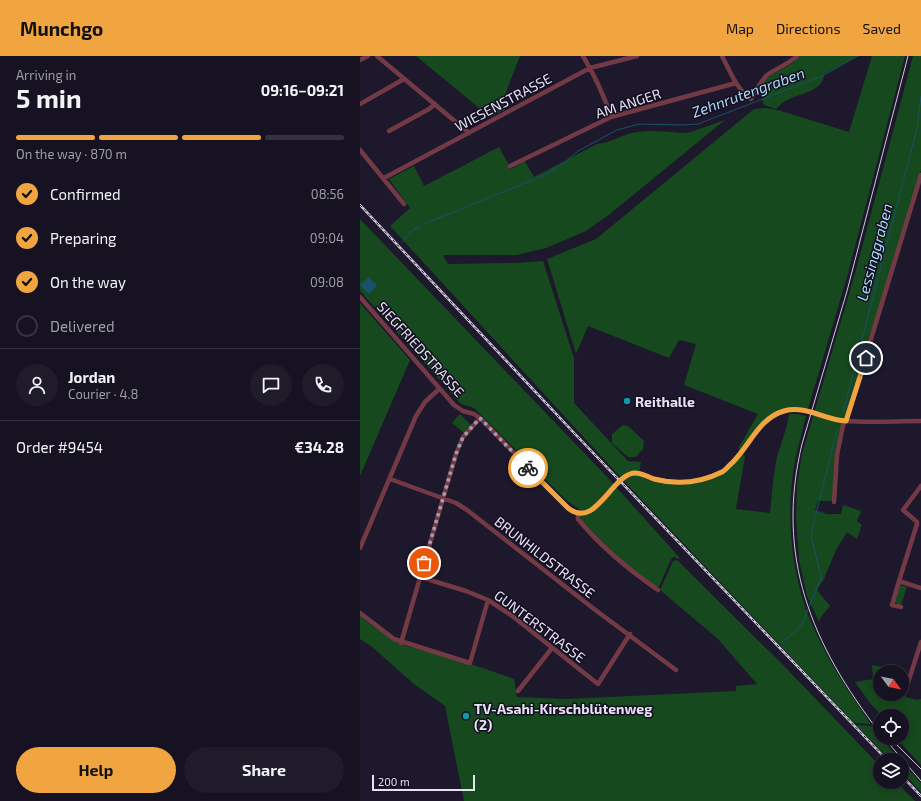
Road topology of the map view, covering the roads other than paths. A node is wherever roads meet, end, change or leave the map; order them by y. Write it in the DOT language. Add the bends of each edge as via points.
graph roads {
  1 [pos="368,56"];
  2 [pos="377,56"];
  3 [pos="583,56"];
  4 [pos="637,56"];
  5 [pos="722,56"];
  6 [pos="797,56"];
  7 [pos="360,60"];
  8 [pos="590,68"];
  9 [pos="404,80"];
  10 [pos="736,83"];
  11 [pos="360,104"];
  12 [pos="435,104"];
  13 [pos="611,117"];
  14 [pos="389,131"];
  15 [pos="469,133"];
  16 [pos="360,150"];
  17 [pos="510,166"];
  18 [pos="921,175"];
  19 [pos="384,178"];
  20 [pos="404,204"];
  21 [pos="360,298"];
  22 [pos="439,389"];
  23 [pos="480,418"];
  24 [pos="845,421"];
  25 [pos="921,421"];
  26 [pos="390,479"];
  27 [pos="921,486"];
  28 [pos="443,498"];
  29 [pos="834,502"];
  30 [pos="578,514"];
  31 [pos="919,521"];
  32 [pos="360,548"];
  33 [pos="420,577"];
  34 [pos="899,581"];
  35 [pos="921,588"];
  36 [pos="658,590"];
  37 [pos="488,600"];
  38 [pos="901,607"];
  39 [pos="360,613"];
  40 [pos="630,634"];
  41 [pos="921,642"];
  42 [pos="401,643"];
  43 [pos="552,648"];
  44 [pos="676,670"];
  45 [pos="909,680"];
  46 [pos="518,690"];
  1 -- 7 [label="street"];
  2 -- 9 [label="street"];
  3 -- 8 [label="street"];
  4 -- 8 [label="street, WIESENSTRASSE"];
  5 -- 10 [label="street"];
  6 -- 10 [label="street" via="768,75 751,99 745,96"];
  8 -- 13 [label="street" via="603,93"];
  8 -- 15 [label="street, WIESENSTRASSE"];
  9 -- 11 [label="street"];
  9 -- 12 [label="street"];
  10 -- 13 [label="street, AM ANGER"];
  12 -- 14 [label="street"];
  12 -- 15 [label="street"];
  13 -- 17 [label="street, AM ANGER"];
  15 -- 19 [label="street, WIESENSTRASSE"];
  16 -- 19 [label="street"];
  18 -- 24 [label="street"];
  19 -- 20 [label="street"];
  21 -- 22 [label="street, SIEGFRIEDSTRASSE"];
  22 -- 23 [label="street, SIEGFRIEDSTRASSE" via="454,405"];
  22 -- 26 [label="street" via="424,402 416,416"];
  23 -- 28 [label="street" via="463,437"];
  23 -- 30 [label="street, SIEGFRIEDSTRASSE" via="568,508"];
  24 -- 25 [label="street"];
  24 -- 29 [label="street" via="837,455"];
  24 -- 30 [label="street" via="801,410 788,410 770,418 761,426 741,454 724,471 707,479 690,482 672,482 631,473 590,510"];
  26 -- 28 [label="street, BRUNHILDSTRASSE"];
  26 -- 32 [label="street"];
  27 -- 31 [label="street" via="903,510"];
  28 -- 33 [label="street"];
  28 -- 40 [label="street, BRUNHILDSTRASSE" via="467,510"];
  30 -- 36 [label="street, SIEGFRIEDSTRASSE" via="581,523 611,554"];
  31 -- 34 [label="street"];
  33 -- 37 [label="street, GUNTERSTRASSE"];
  33 -- 42 [label="street"];
  34 -- 35 [label="street"];
  34 -- 38 [label="street" via="892,604"];
  37 -- 42 [label="street" via="470,662"];
  37 -- 43 [label="street, GUNTERSTRASSE" via="511,614"];
  39 -- 42 [label="street"];
  40 -- 43 [label="street, GUNTERSTRASSE" via="598,684"];
  40 -- 44 [label="street, BRUNHILDSTRASSE"];
  41 -- 45 [label="street"];
  43 -- 46 [label="street"];
}
